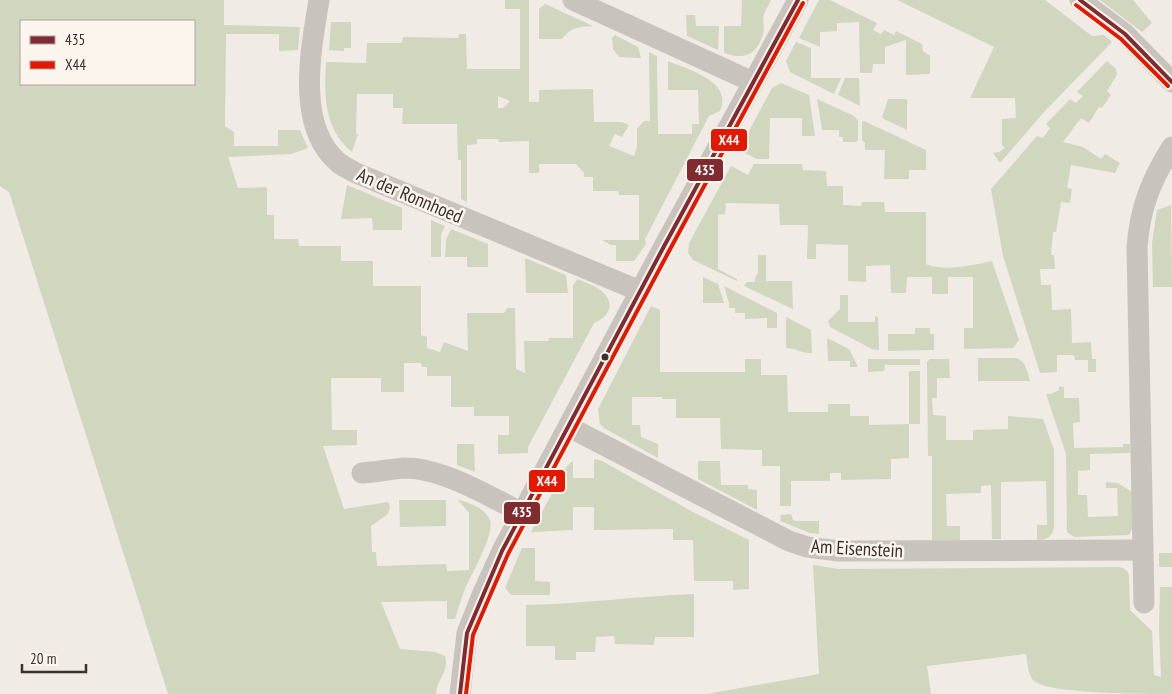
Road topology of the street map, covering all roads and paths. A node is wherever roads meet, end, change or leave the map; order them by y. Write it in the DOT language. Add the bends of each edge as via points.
graph roads {
  1 [pos="319,0"];
  2 [pos="573,0"];
  3 [pos="798,0"];
  4 [pos="1080,0"];
  5 [pos="753,82"];
  6 [pos="1172,82"];
  7 [pos="1172,147"];
  8 [pos="640,291"];
  9 [pos="569,427"];
  10 [pos="362,473"];
  11 [pos="522,513"];
  12 [pos="1143,550"];
  13 [pos="1144,603"];
  14 [pos="460,694"];
  1 -- 8 [label="street, An der Ronnhoed" via="309,86 313,118 322,143 339,163 356,173"];
  2 -- 5 [label="street"];
  3 -- 5 [label="street"];
  4 -- 6 [label="street" via="1125,34"];
  5 -- 8 [label="street"];
  7 -- 12 [label="street" via="1147,192 1138,231"];
  8 -- 9 [label="street"];
  9 -- 11 [label="street"];
  9 -- 12 [label="street, Am Eisenstein" via="789,541 807,547 839,551"];
  10 -- 11 [label="street" via="406,468 433,473"];
  11 -- 14 [label="street" via="467,633"];
  12 -- 13 [label="street"];
}
